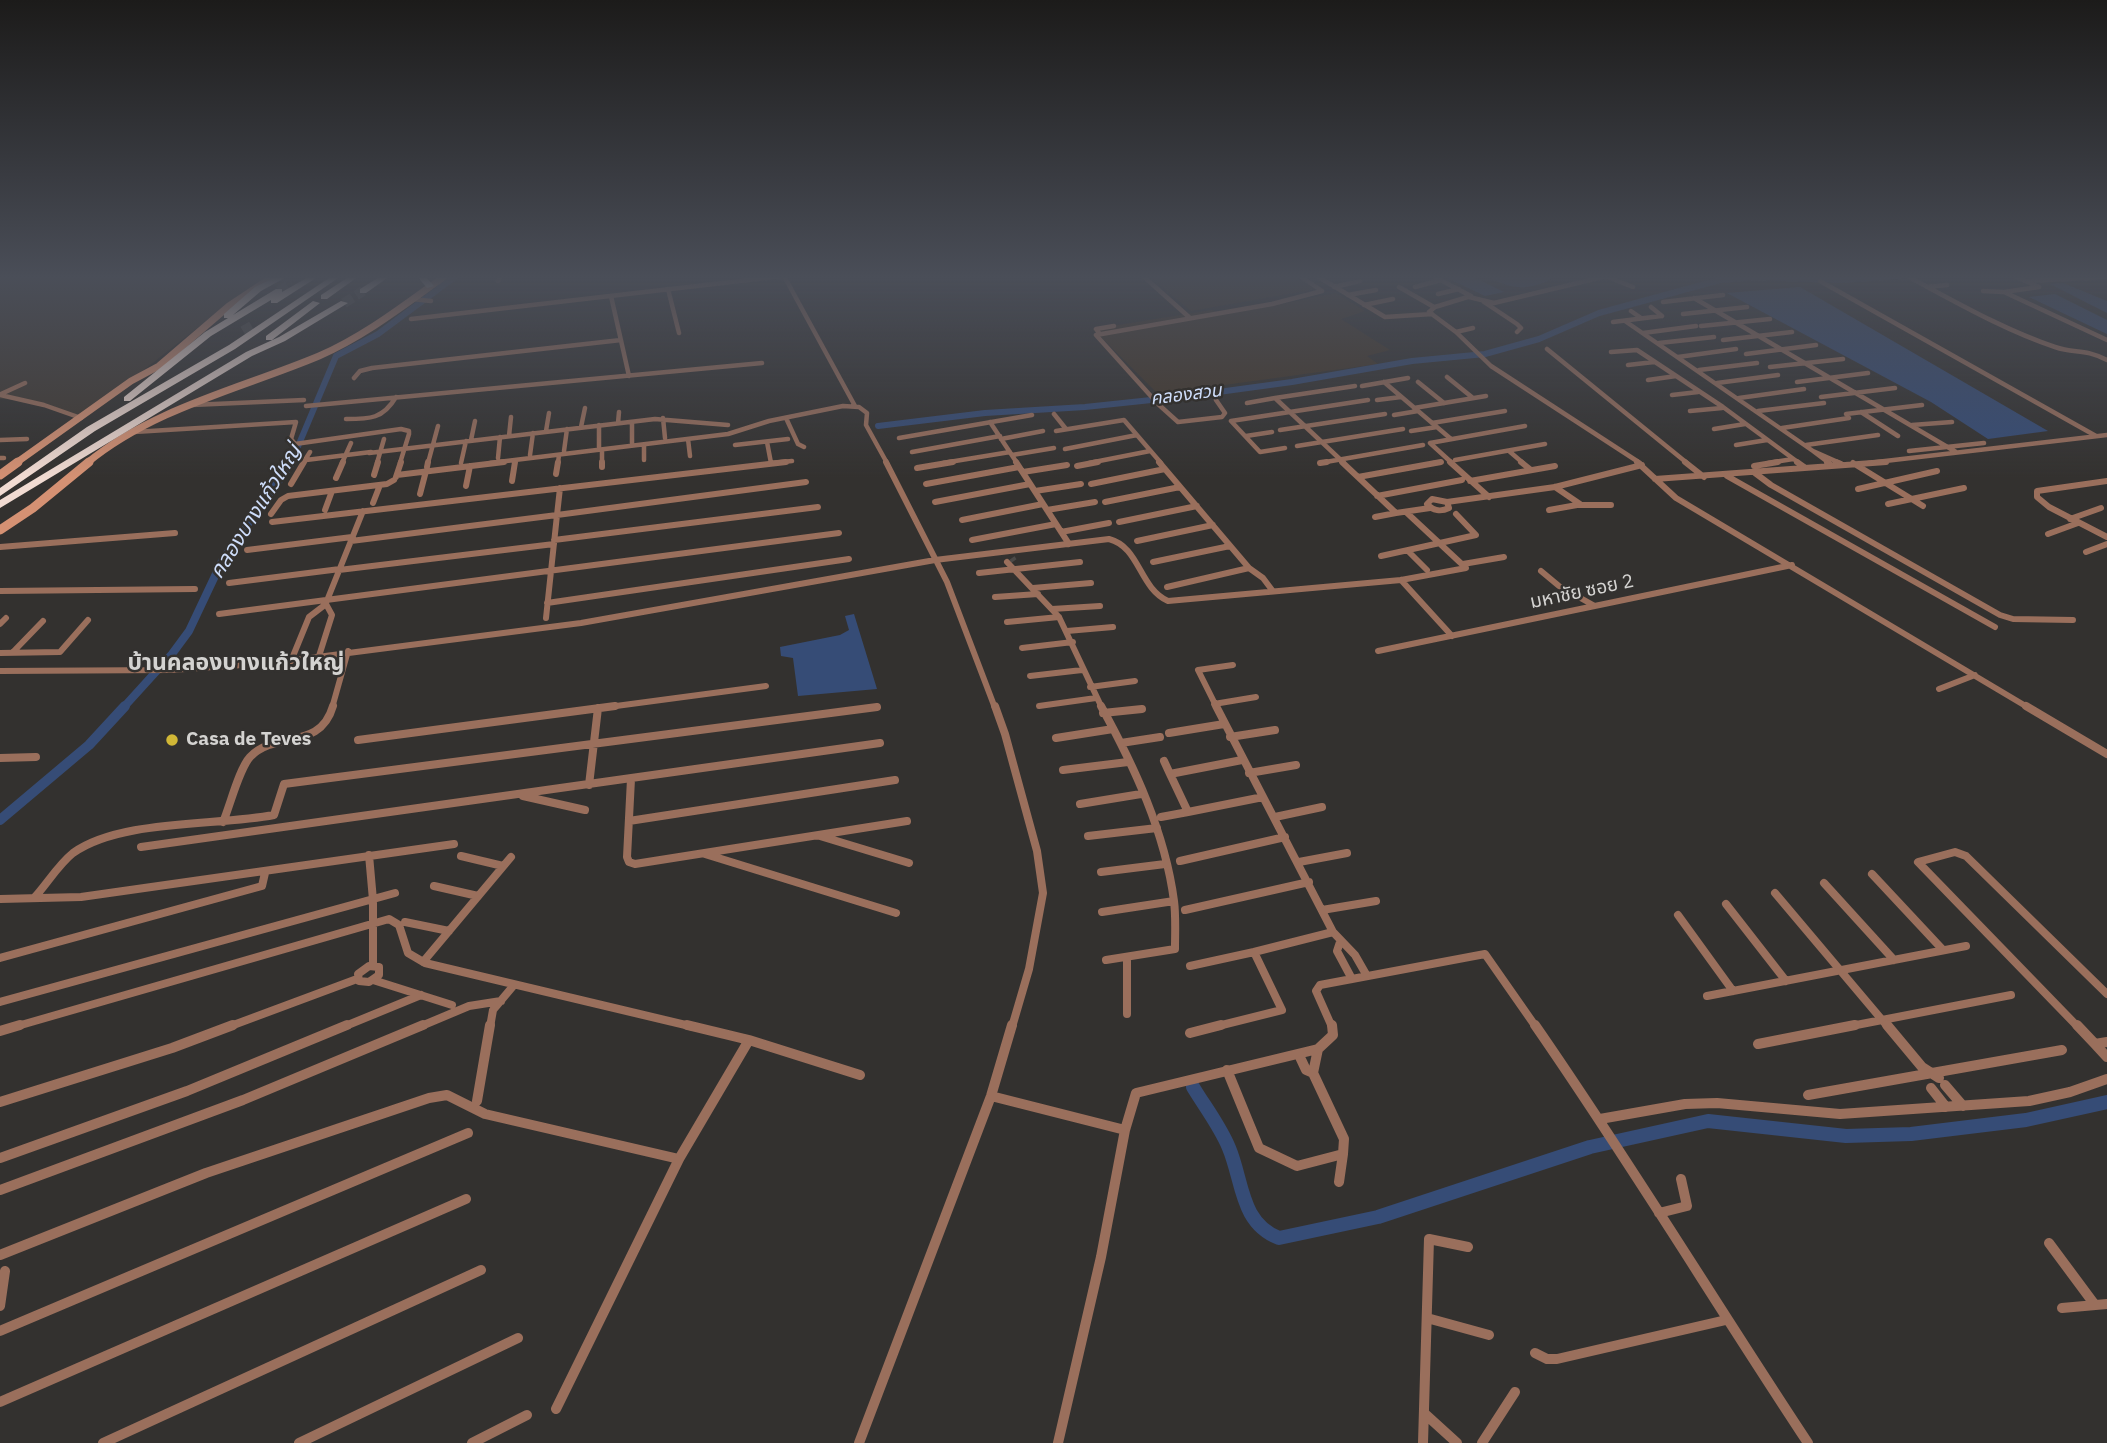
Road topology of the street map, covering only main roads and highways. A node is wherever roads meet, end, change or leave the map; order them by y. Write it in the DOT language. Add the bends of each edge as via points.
graph roads {
  1 [pos="185,343"];
  2 [pos="196,343"];
  3 [pos="210,343"];
  4 [pos="220,343"];
  5 [pos="236,343"];
  6 [pos="263,343"];
  7 [pos="272,343"];
  8 [pos="346,343"];
  9 [pos="249,354"];
  10 [pos="150,380"];
  11 [pos="149,395"];
  12 [pos="133,428"];
  13 [pos="86,432"];
  14 [pos="0,475"];
  15 [pos="0,493"];
  16 [pos="0,505"];
  17 [pos="0,532"];
  1 -- 14 [label="main road"];
  2 -- 10 [label="highway"];
  3 -- 10 [label="highway"];
  4 -- 11 [label="highway"];
  5 -- 11 [label="highway"];
  6 -- 9 [label="highway"];
  7 -- 9 [label="highway"];
  8 -- 12 [label="main road"];
  9 -- 12 [label="highway"];
  10 -- 13 [label="highway"];
  11 -- 13 [label="highway"];
  12 -- 16 [label="highway"];
  12 -- 17 [label="main road"];
  13 -- 15 [label="highway"];
}
